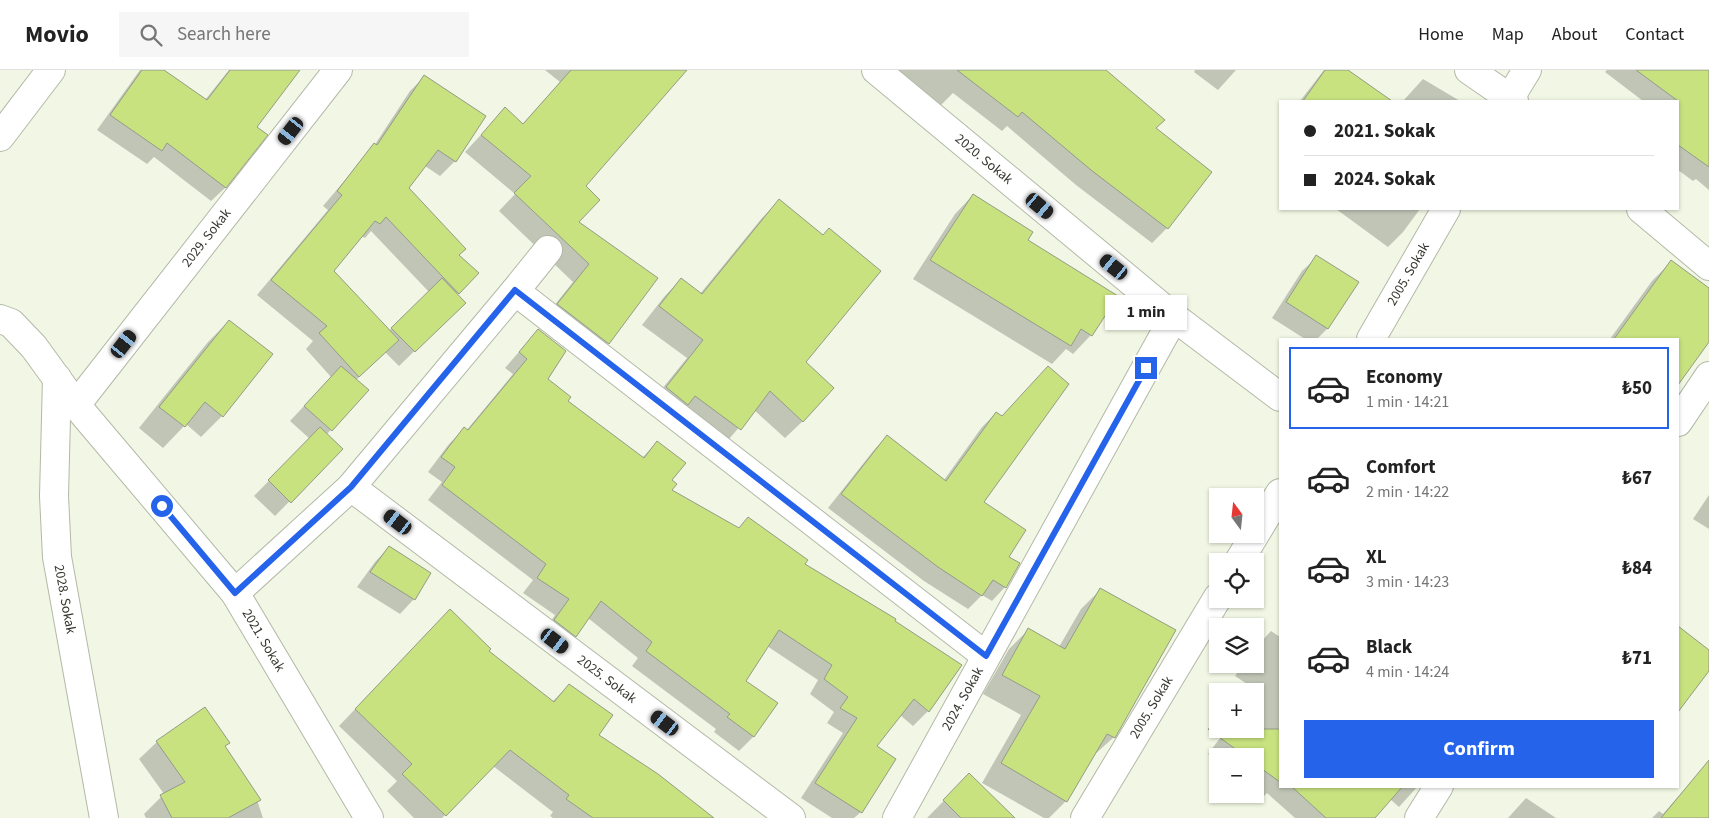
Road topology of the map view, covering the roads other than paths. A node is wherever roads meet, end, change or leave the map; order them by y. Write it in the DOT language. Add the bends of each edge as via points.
graph roads {
  1 [pos="51,70"];
  2 [pos="338,70"];
  3 [pos="876,70"];
  4 [pos="1469,70"];
  5 [pos="1527,70"];
  6 [pos="1511,100"];
  7 [pos="0,138"];
  8 [pos="1445,210"];
  9 [pos="1642,210"];
  10 [pos="548,250"];
  11 [pos="1709,266"];
  12 [pos="515,290"];
  13 [pos="1174,317"];
  14 [pos="0,319"];
  15 [pos="1372,338"];
  16 [pos="1709,376"];
  17 [pos="57,378"];
  18 [pos="1279,396"];
  19 [pos="76,404"];
  20 [pos="1679,421"];
  21 [pos="351,487"];
  22 [pos="1279,495"];
  23 [pos="1244,553"];
  24 [pos="235,593"];
  25 [pos="1211,608"];
  26 [pos="986,656"];
  27 [pos="1438,788"];
  28 [pos="104,818"];
  29 [pos="369,818"];
  30 [pos="791,818"];
  31 [pos="897,818"];
  32 [pos="1085,818"];
  33 [pos="1419,818"];
  1 -- 7 [label="street"];
  2 -- 19 [label="street, 2029. Sokak"];
  3 -- 13 [label="street, 2020. Sokak"];
  4 -- 6 [label="street"];
  5 -- 6 [label="street"];
  8 -- 15 [label="street, 2005. Sokak"];
  9 -- 11 [label="street"];
  10 -- 12 [label="street"];
  12 -- 21 [label="street"];
  12 -- 26 [label="street"];
  13 -- 18 [label="street, 2020. Sokak"];
  13 -- 26 [label="street, 2024. Sokak"];
  14 -- 17 [label="street, 2021. Sokak" via="11,323 23,335"];
  16 -- 20 [label="street"];
  17 -- 19 [label="street, 2021. Sokak"];
  17 -- 28 [label="street, 2028. Sokak" via="54,496 58,557"];
  19 -- 24 [label="street, 2021. Sokak"];
  21 -- 24 [label="street"];
  21 -- 30 [label="street, 2025. Sokak"];
  22 -- 23 [label="street"];
  24 -- 29 [label="street, 2021. Sokak"];
  25 -- 32 [label="street, 2005. Sokak"];
  26 -- 31 [label="street, 2024. Sokak"];
  27 -- 33 [label="street"];
}
